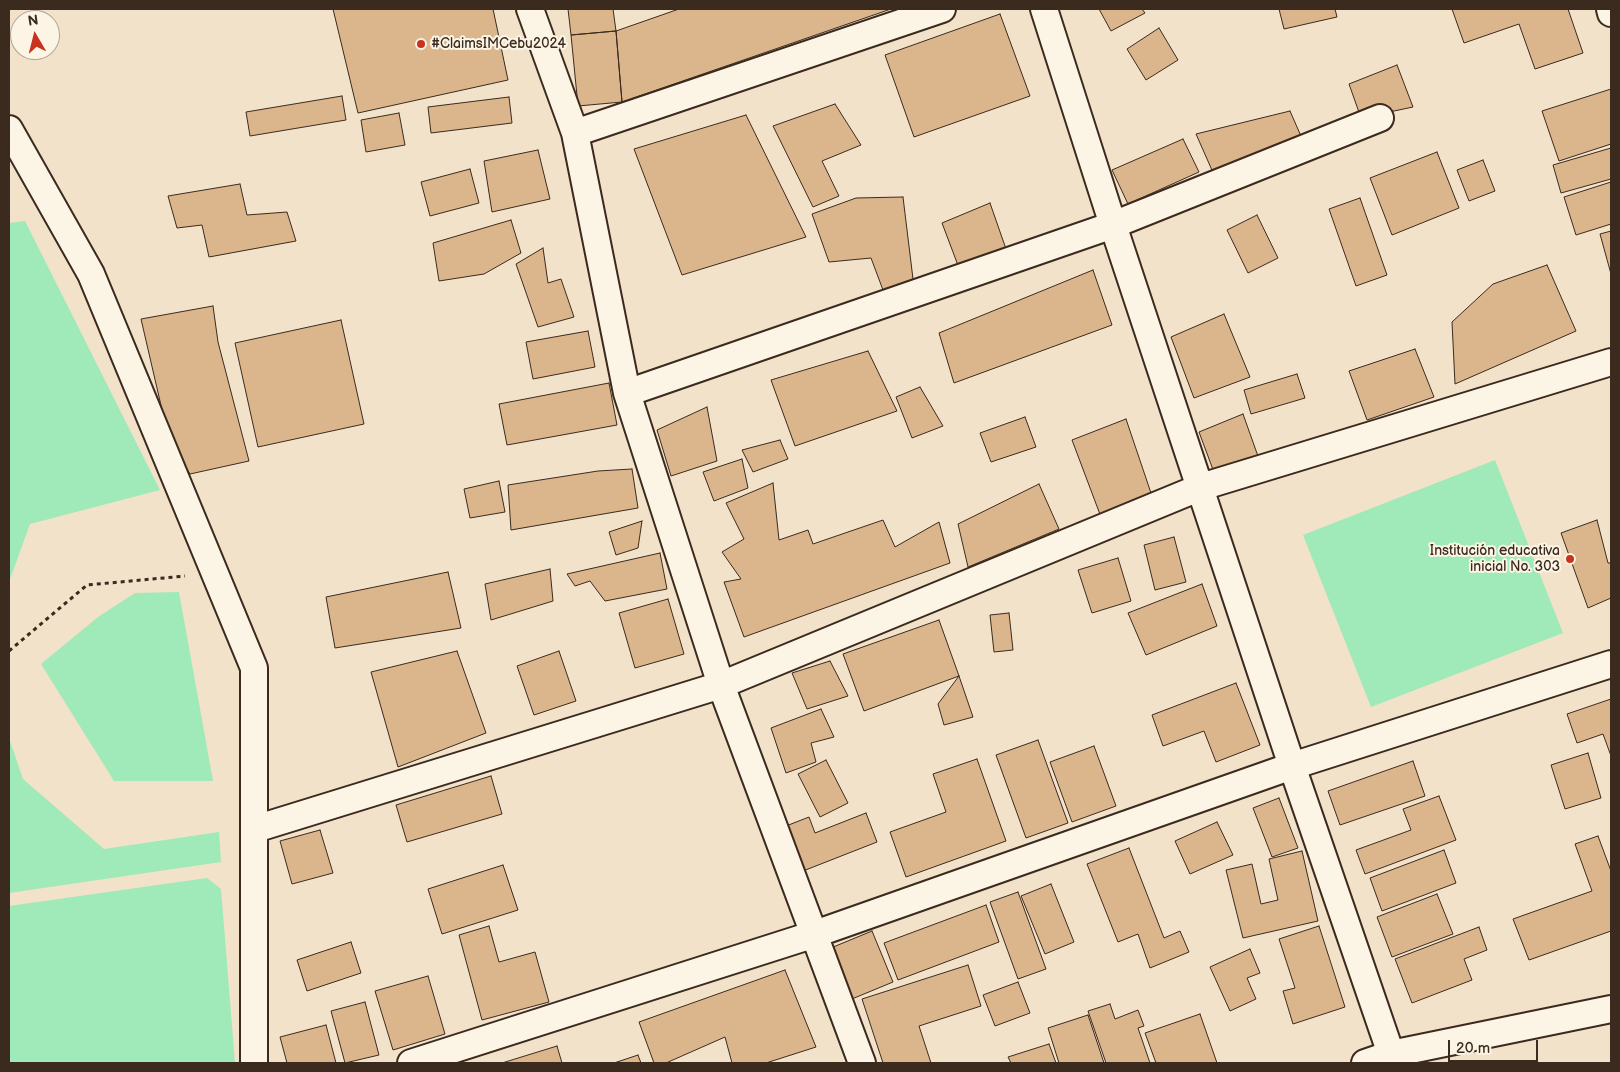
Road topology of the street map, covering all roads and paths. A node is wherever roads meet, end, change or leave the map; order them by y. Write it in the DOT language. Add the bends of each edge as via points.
graph roads {
  1 [pos="530,9"];
  2 [pos="942,9"];
  3 [pos="1044,9"];
  4 [pos="1610,9"];
  5 [pos="1611,13"];
  6 [pos="1380,118"];
  7 [pos="9,129"];
  8 [pos="575,132"];
  9 [pos="1113,225"];
  10 [pos="1611,362"];
  11 [pos="627,393"];
  12 [pos="1201,487"];
  13 [pos="215,574"];
  14 [pos="9,651"];
  15 [pos="1611,664"];
  16 [pos="721,685"];
  17 [pos="1292,766"];
  18 [pos="254,828"];
  19 [pos="814,934"];
  20 [pos="1611,1009"];
  21 [pos="1391,1054"];
  22 [pos="254,1063"];
  23 [pos="411,1063"];
  24 [pos="862,1063"];
  25 [pos="1365,1063"];
  1 -- 8 [label="street"];
  2 -- 8 [label="street"];
  3 -- 9 [label="street"];
  4 -- 5 [label="street"];
  6 -- 9 [label="street"];
  7 -- 13 [label="street" via="91,274"];
  8 -- 11 [label="street"];
  9 -- 11 [label="street"];
  9 -- 12 [label="street"];
  10 -- 12 [label="street"];
  11 -- 16 [label="street"];
  12 -- 16 [label="street"];
  12 -- 17 [label="street"];
  13 -- 14 [label="path" via="87,585"];
  13 -- 18 [label="street" via="254,668"];
  15 -- 17 [label="street"];
  16 -- 18 [label="street"];
  16 -- 19 [label="street"];
  17 -- 19 [label="street"];
  17 -- 21 [label="street"];
  18 -- 22 [label="street"];
  19 -- 23 [label="street"];
  19 -- 24 [label="street"];
  20 -- 21 [label="street"];
  21 -- 25 [label="street"];
}
